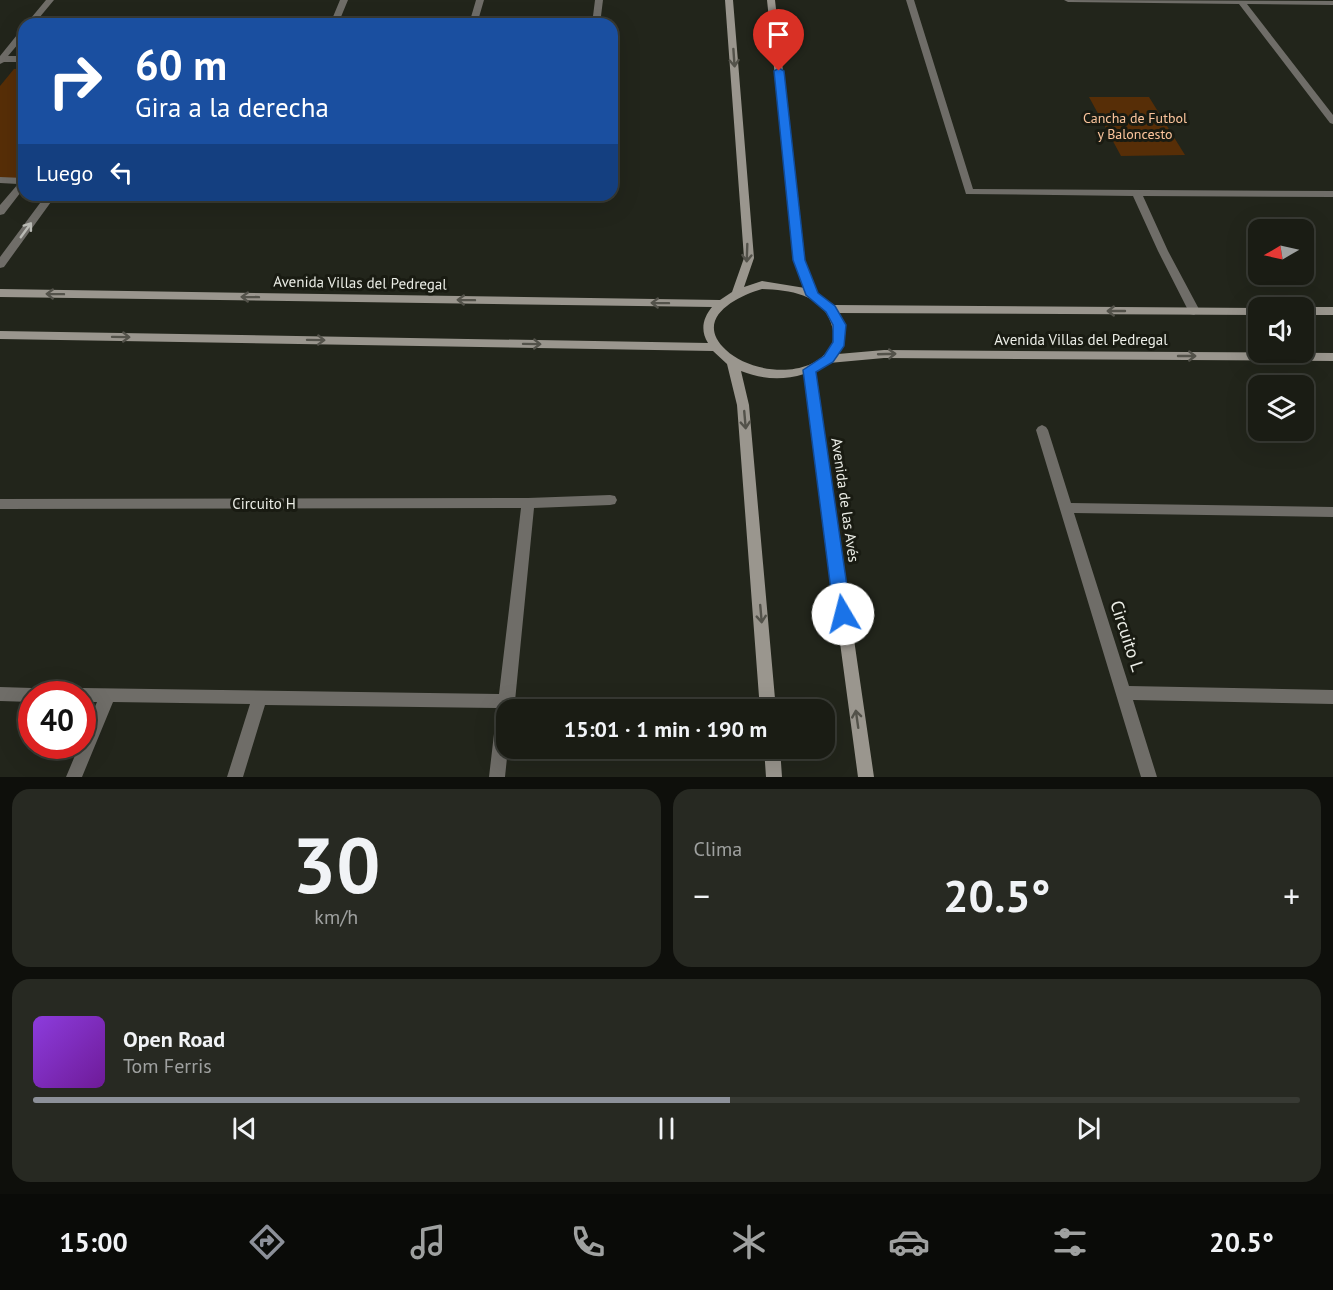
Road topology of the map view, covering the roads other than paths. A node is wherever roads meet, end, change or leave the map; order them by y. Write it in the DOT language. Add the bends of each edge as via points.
graph roads {
  1 [pos="50,0"];
  2 [pos="344,0"];
  3 [pos="480,0"];
  4 [pos="599,0"];
  5 [pos="729,0"];
  6 [pos="771,0"];
  7 [pos="910,0"];
  8 [pos="1068,0"];
  9 [pos="1242,3"];
  10 [pos="1333,3"];
  11 [pos="35,18"];
  12 [pos="336,18"];
  13 [pos="475,18"];
  14 [pos="597,18"];
  15 [pos="18,39"];
  16 [pos="18,59"];
  17 [pos="1,60"];
  18 [pos="1333,121"];
  19 [pos="0,180"];
  20 [pos="18,181"];
  21 [pos="18,189"];
  22 [pos="1137,193"];
  23 [pos="1333,194"];
  24 [pos="47,201"];
  25 [pos="0,212"];
  26 [pos="0,265"];
  27 [pos="737,291"];
  28 [pos="0,293"];
  29 [pos="813,295"];
  30 [pos="719,303"];
  31 [pos="831,309"];
  32 [pos="1194,311"];
  33 [pos="1248,311"];
  34 [pos="1314,311"];
  35 [pos="1333,311"];
  36 [pos="0,335"];
  37 [pos="716,347"];
  38 [pos="1333,357"];
  39 [pos="828,359"];
  40 [pos="733,363"];
  41 [pos="809,370"];
  42 [pos="1042,430"];
  43 [pos="610,500"];
  44 [pos="528,503"];
  45 [pos="0,504"];
  46 [pos="1065,507"];
  47 [pos="1333,512"];
  48 [pos="1124,693"];
  49 [pos="0,694"];
  50 [pos="18,695"];
  51 [pos="96,695"];
  52 [pos="108,695"];
  53 [pos="260,697"];
  54 [pos="1333,697"];
  55 [pos="507,699"];
  56 [pos="767,699"];
  57 [pos="496,701"];
  58 [pos="499,759"];
  59 [pos="773,759"];
  60 [pos="74,777"];
  61 [pos="235,777"];
  62 [pos="497,777"];
  63 [pos="774,777"];
  64 [pos="866,777"];
  65 [pos="1149,777"];
  1 -- 11 [label="street"];
  2 -- 12 [label="street"];
  3 -- 13 [label="street"];
  4 -- 14 [label="street"];
  5 -- 27 [label="street, one-way" via="749,258"];
  6 -- 29 [label="street" via="799,260"];
  7 -- 22 [label="street" via="969,192"];
  8 -- 9 [label="street"];
  9 -- 10 [label="street"];
  9 -- 18 [label="street"];
  15 -- 17 [label="street"];
  16 -- 17 [label="street"];
  19 -- 20 [label="street"];
  21 -- 25 [label="street"];
  22 -- 23 [label="street"];
  22 -- 32 [label="street"];
  26 -- 24 [label="street, one-way"];
  27 -- 29 [label="street" via="762,285 788,286"];
  27 -- 30 [label="street"];
  30 -- 28 [label="street, Avenida Villas del Pedregal, one-way"];
  29 -- 31 [label="street"];
  30 -- 37 [label="street" via="710,317 709,332"];
  32 -- 31 [label="street, Avenida Villas del Pedregal, one-way"];
  31 -- 39 [label="street" via="840,325 840,343"];
  32 -- 33 [label="street, Avenida Villas del Pedregal"];
  34 -- 35 [label="street"];
  36 -- 37 [label="street, one-way"];
  37 -- 40 [label="street"];
  39 -- 38 [label="street, Avenida Villas del Pedregal, one-way" via="884,354"];
  39 -- 41 [label="street"];
  40 -- 41 [label="street" via="784,375"];
  40 -- 56 [label="street, one-way" via="743,405"];
  64 -- 41 [label="street, Avenida de las Avés, one-way"];
  42 -- 46 [label="street, Circuito L"];
  43 -- 44 [label="street, Circuito H"];
  44 -- 45 [label="street, Circuito H"];
  44 -- 55 [label="street"];
  46 -- 47 [label="street"];
  46 -- 48 [label="street, Circuito L"];
  48 -- 54 [label="street"];
  48 -- 65 [label="street, Circuito L"];
  49 -- 50 [label="street"];
  51 -- 52 [label="street"];
  52 -- 53 [label="street"];
  52 -- 60 [label="street"];
  53 -- 57 [label="street"];
  53 -- 61 [label="street"];
  58 -- 62 [label="street"];
  59 -- 63 [label="street"];
}
